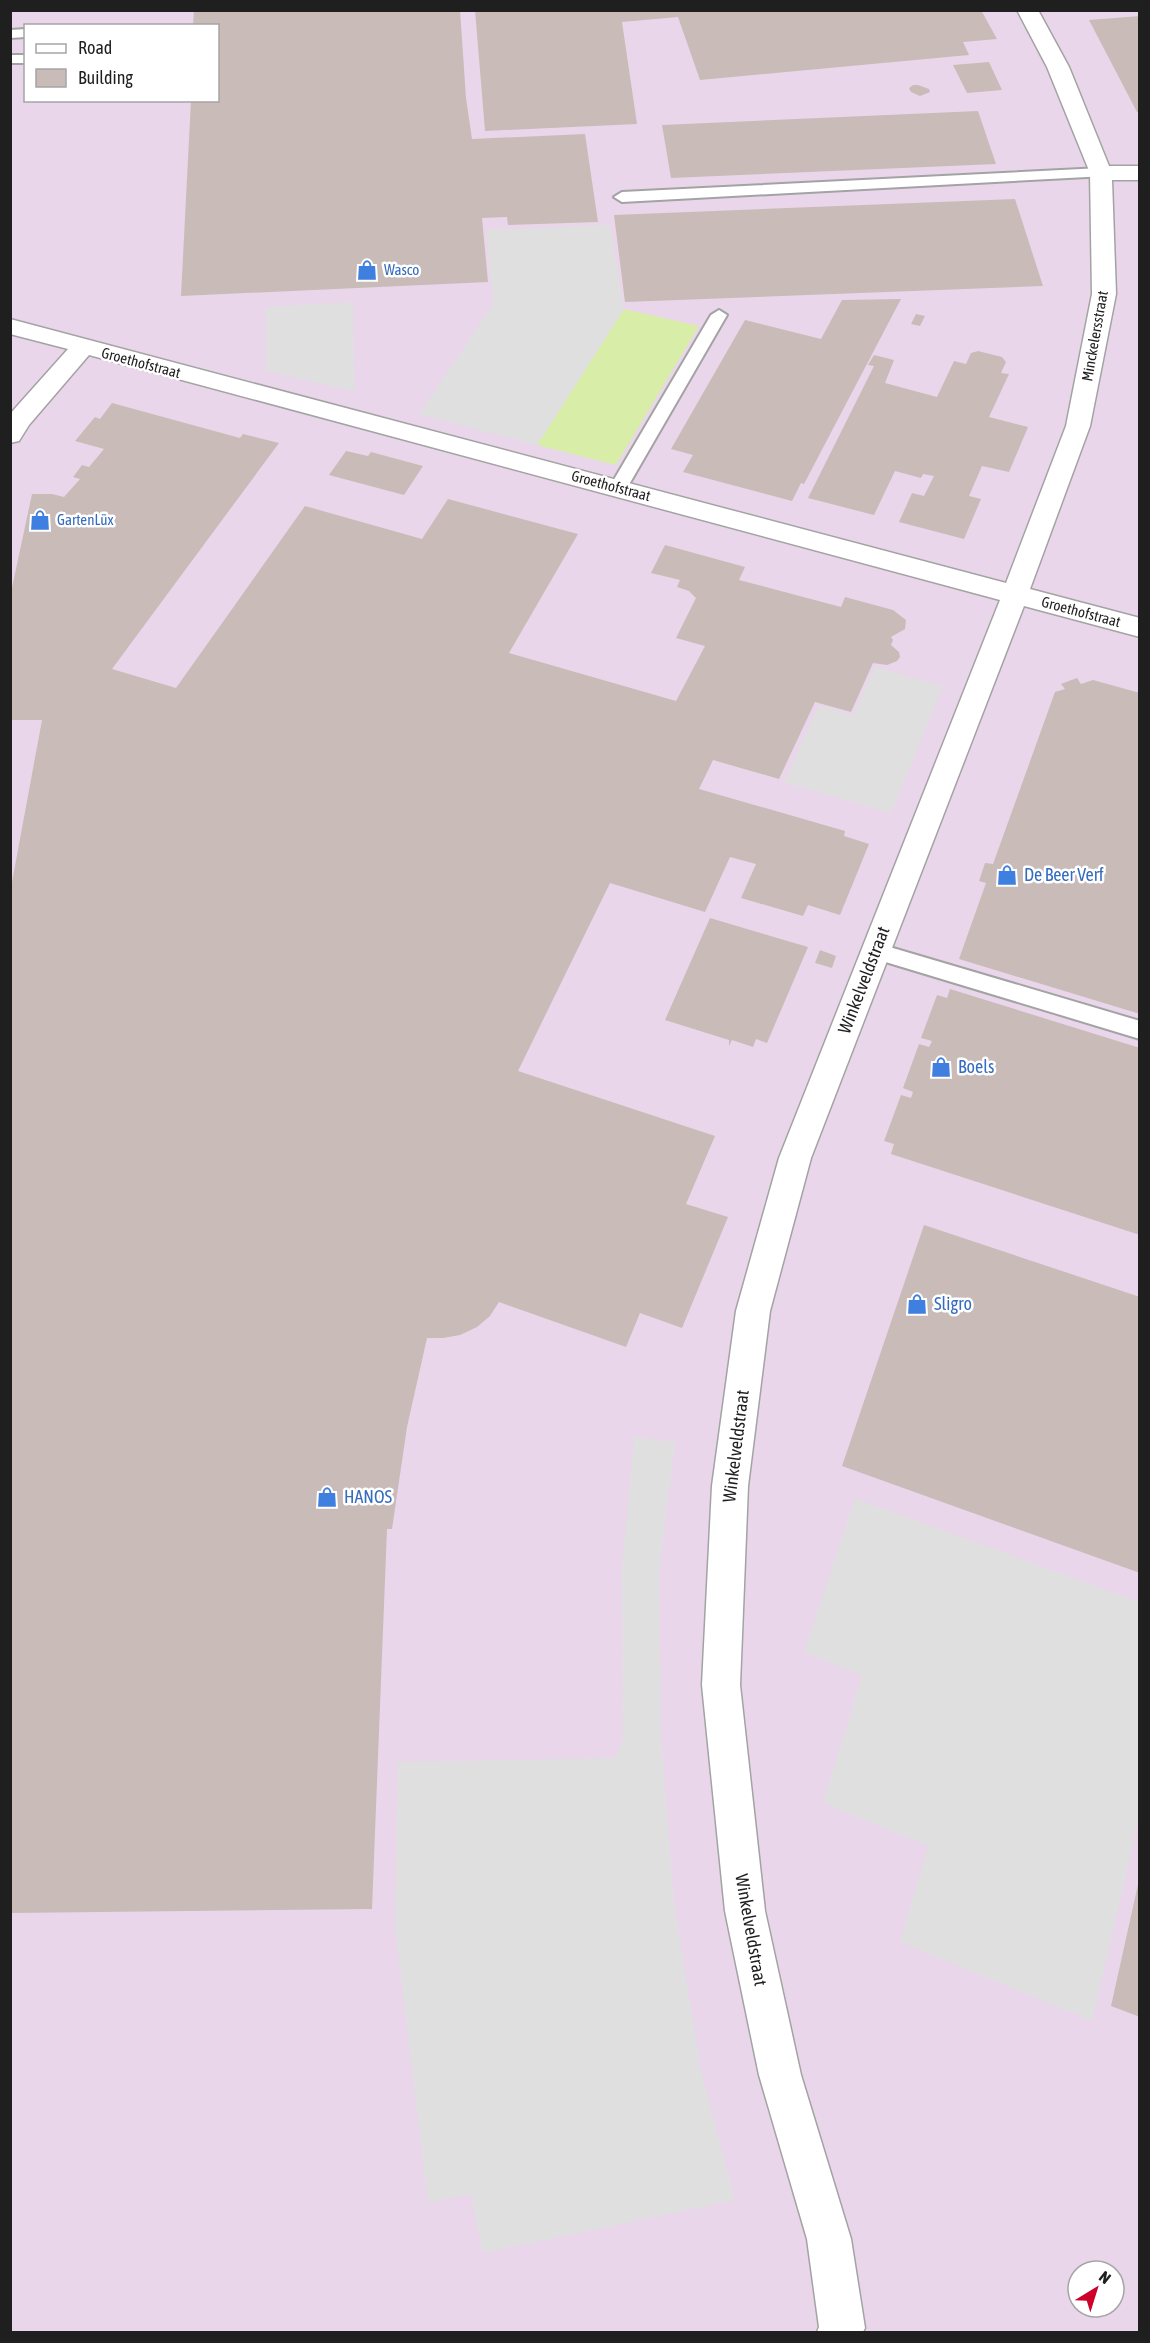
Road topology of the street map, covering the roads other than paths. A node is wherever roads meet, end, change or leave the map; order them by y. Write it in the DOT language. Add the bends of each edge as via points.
graph roads {
  1 [pos="1027,10"];
  2 [pos="1101,173"];
  3 [pos="1140,173"];
  4 [pos="622,197"];
  5 [pos="719,315"];
  6 [pos="10,326"];
  7 [pos="83,347"];
  8 [pos="10,435"];
  9 [pos="618,488"];
  10 [pos="1015,594"];
  11 [pos="1140,628"];
  12 [pos="876,951"];
  13 [pos="1140,1030"];
  14 [pos="840,2332"];
  1 -- 2 [label="street, Minckelersstraat" via="1058,67"];
  2 -- 3 [label="street"];
  2 -- 4 [label="lane"];
  2 -- 10 [label="street, Minckelersstraat" via="1104,294 1078,426"];
  5 -- 9 [label="lane"];
  6 -- 7 [label="street, Groethofstraat"];
  7 -- 8 [label="street"];
  7 -- 9 [label="street, Groethofstraat"];
  9 -- 10 [label="street, Groethofstraat"];
  10 -- 11 [label="street, Groethofstraat"];
  10 -- 12 [label="street, Winkelveldstraat"];
  12 -- 13 [label="lane"];
  12 -- 14 [label="street, Winkelveldstraat" via="795,1158 753,1311 730,1486 721,1685 745,1911 780,2075 829,2239"];
}
